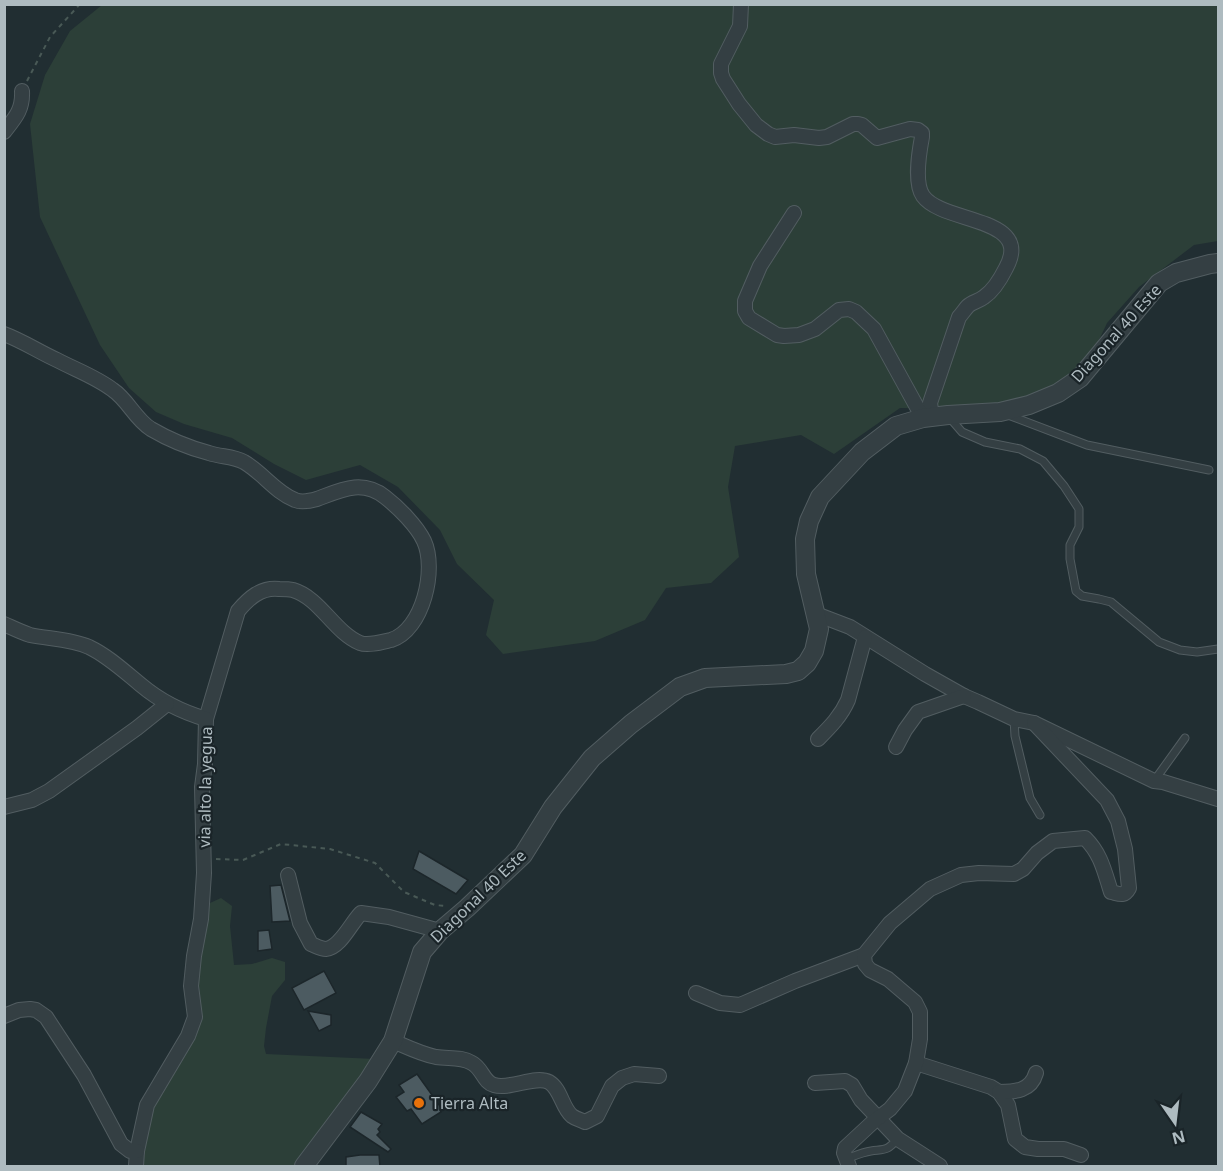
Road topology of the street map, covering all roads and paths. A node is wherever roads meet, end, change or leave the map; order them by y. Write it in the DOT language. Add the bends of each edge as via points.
graph roads {
  1 [pos="80,4"];
  2 [pos="741,4"];
  3 [pos="22,91"];
  4 [pos="4,132"];
  5 [pos="794,213"];
  6 [pos="1218,263"];
  7 [pos="4,334"];
  8 [pos="1000,412"];
  9 [pos="934,416"];
  10 [pos="1209,470"];
  11 [pos="816,614"];
  12 [pos="4,624"];
  13 [pos="865,637"];
  14 [pos="1218,649"];
  15 [pos="964,696"];
  16 [pos="167,704"];
  17 [pos="206,719"];
  18 [pos="1014,719"];
  19 [pos="1034,723"];
  20 [pos="1185,738"];
  21 [pos="818,740"];
  22 [pos="896,747"];
  23 [pos="1154,781"];
  24 [pos="1218,799"];
  25 [pos="4,807"];
  26 [pos="1040,815"];
  27 [pos="204,859"];
  28 [pos="288,875"];
  29 [pos="467,908"];
  30 [pos="440,931"];
  31 [pos="864,955"];
  32 [pos="696,993"];
  33 [pos="4,1016"];
  34 [pos="393,1041"];
  35 [pos="916,1063"];
  36 [pos="1036,1073"];
  37 [pos="659,1076"];
  38 [pos="815,1083"];
  39 [pos="999,1092"];
  40 [pos="878,1119"];
  41 [pos="898,1139"];
  42 [pos="137,1151"];
  43 [pos="1081,1155"];
  44 [pos="848,1163"];
  45 [pos="136,1167"];
  46 [pos="303,1167"];
  47 [pos="940,1167"];
  1 -- 3 [label="path" via="50,37"];
  2 -- 9 [label="street" via="740,26 721,64 721,73 756,125 775,137 819,138 853,124 862,125 877,138 918,130 922,134 919,187 924,196 949,213 1000,231 1012,245 1006,269 996,284 959,317 930,403"];
  3 -- 4 [label="street" via="19,112"];
  5 -- 9 [label="street" via="760,266 745,301 747,315 777,335 792,336 815,329 839,310 856,312 874,328"];
  6 -- 8 [label="street, Diagonal 40 Este" via="1176,273 1159,283 1080,378 1058,393"];
  7 -- 17 [label="street, via alto la yegua" via="115,391 149,428 195,449 238,459 299,502 342,490 369,488 397,507 424,541 429,564 427,585 410,627 394,639 362,644 293,590 275,588 258,592 238,611"];
  8 -- 9 [label="street, Diagonal 40 Este"];
  8 -- 10 [label="lane" via="1087,445"];
  9 -- 11 [label="street, Diagonal 40 Este" via="896,426 884,434 820,497 805,538 806,574"];
  9 -- 14 [label="lane" via="985,442 1020,448 1043,461 1064,486 1079,509 1079,526 1070,545 1070,559 1076,591 1082,596 1111,602 1159,642 1180,650"];
  11 -- 13 [label="street"];
  11 -- 29 [label="street, Diagonal 40 Este" via="819,629 814,651 798,671 705,678 680,687 631,724 592,758 553,807 524,855"];
  12 -- 16 [label="street" via="89,648"];
  13 -- 15 [label="street"];
  13 -- 21 [label="street" via="844,709"];
  15 -- 18 [label="street"];
  15 -- 22 [label="street" via="918,712"];
  16 -- 17 [label="street"];
  16 -- 25 [label="street" via="50,791"];
  17 -- 27 [label="street, via alto la yegua" via="202,787"];
  18 -- 19 [label="street"];
  18 -- 26 [label="lane" via="1027,789"];
  19 -- 23 [label="street"];
  19 -- 31 [label="street" via="1107,800 1118,821 1125,849 1129,888 1126,893 1111,892 1098,854 1085,838 1053,841 1014,874 961,875 930,889 890,923"];
  20 -- 23 [label="lane"];
  23 -- 24 [label="street"];
  27 -- 29 [label="path" via="243,860 281,844 330,849 375,863 404,892 435,905"];
  27 -- 42 [label="street, via alto la yegua" via="192,980 195,1017 147,1105"];
  28 -- 30 [label="street" via="300,923 311,944 323,949 332,948 342,939 361,914"];
  29 -- 30 [label="street, Diagonal 40 Este"];
  30 -- 34 [label="street, Diagonal 40 Este" via="422,952"];
  31 -- 32 [label="street" via="740,1005 720,1003"];
  31 -- 35 [label="street" via="870,970 902,990 920,1012"];
  33 -- 42 [label="street" via="30,1009 46,1017 84,1075 121,1144"];
  34 -- 37 [label="street" via="439,1058 458,1057 471,1062 493,1085 549,1082 571,1115 585,1122 597,1116 612,1086 622,1078 634,1074"];
  34 -- 46 [label="street, Diagonal 40 Este"];
  35 -- 39 [label="street"];
  35 -- 40 [label="street" via="905,1091"];
  36 -- 39 [label="street" via="1029,1086 1018,1092"];
  38 -- 40 [label="street" via="845,1081 852,1085"];
  39 -- 43 [label="street" via="1008,1105 1015,1139 1025,1147 1064,1149"];
  40 -- 41 [label="street"];
  40 -- 44 [label="street" via="845,1148"];
  41 -- 44 [label="lane" via="888,1149 868,1151"];
  41 -- 47 [label="street"];
  42 -- 45 [label="street, via alto la yegua"];
}
